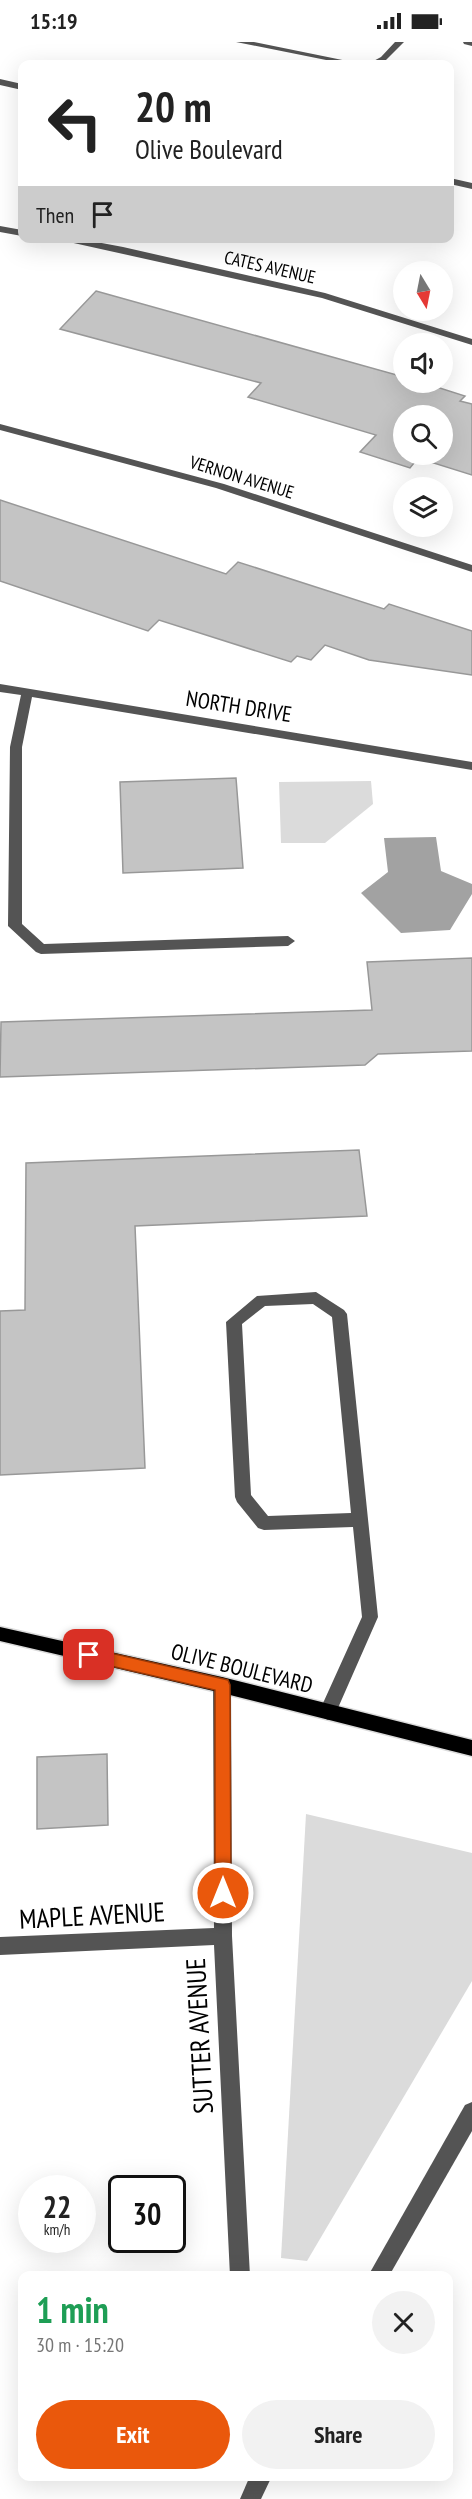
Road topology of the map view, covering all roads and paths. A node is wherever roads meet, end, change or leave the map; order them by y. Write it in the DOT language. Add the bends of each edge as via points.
graph roads {
  1 [pos="240,42"];
  2 [pos="400,42"];
  3 [pos="467,42"];
  4 [pos="472,43"];
  5 [pos="337,60"];
  6 [pos="382,60"];
  7 [pos="0,82"];
  8 [pos="18,86"];
  9 [pos="454,182"];
  10 [pos="472,186"];
  11 [pos="0,229"];
  12 [pos="18,232"];
  13 [pos="84,243"];
  14 [pos="472,342"];
  15 [pos="0,427"];
  16 [pos="472,569"];
  17 [pos="1,688"];
  18 [pos="27,693"];
  19 [pos="472,766"];
  20 [pos="288,941"];
  21 [pos="360,1520"];
  22 [pos="0,1634"];
  23 [pos="222,1685"];
  24 [pos="328,1712"];
  25 [pos="472,1748"];
  26 [pos="223,1936"];
  27 [pos="0,1946"];
  28 [pos="472,2112"];
  29 [pos="240,2271"];
  30 [pos="381,2271"];
  1 -- 5 [label="street"];
  2 -- 6 [label="street"];
  3 -- 4 [label="street"];
  7 -- 8 [label="street"];
  9 -- 10 [label="street"];
  11 -- 12 [label="street"];
  13 -- 14 [label="street, CATES AVENUE" via="325,296"];
  15 -- 16 [label="street, VERNON AVENUE" via="220,486"];
  17 -- 18 [label="street, NORTH DRIVE"];
  18 -- 19 [label="street, NORTH DRIVE"];
  18 -- 20 [label="street" via="16,747 15,926 41,949"];
  21 -- 21 [label="street" via="339,1314 316,1298 262,1300 234,1322 243,1497 264,1523"];
  21 -- 24 [label="street" via="370,1617"];
  22 -- 23 [label="main road, OLIVE BOULEVARD"];
  23 -- 24 [label="main road, OLIVE BOULEVARD"];
  23 -- 26 [label="street, SUTTER AVENUE"];
  24 -- 25 [label="main road, OLIVE BOULEVARD"];
  26 -- 27 [label="street, MAPLE AVENUE"];
  26 -- 29 [label="street, SUTTER AVENUE"];
  28 -- 30 [label="street"];
}
